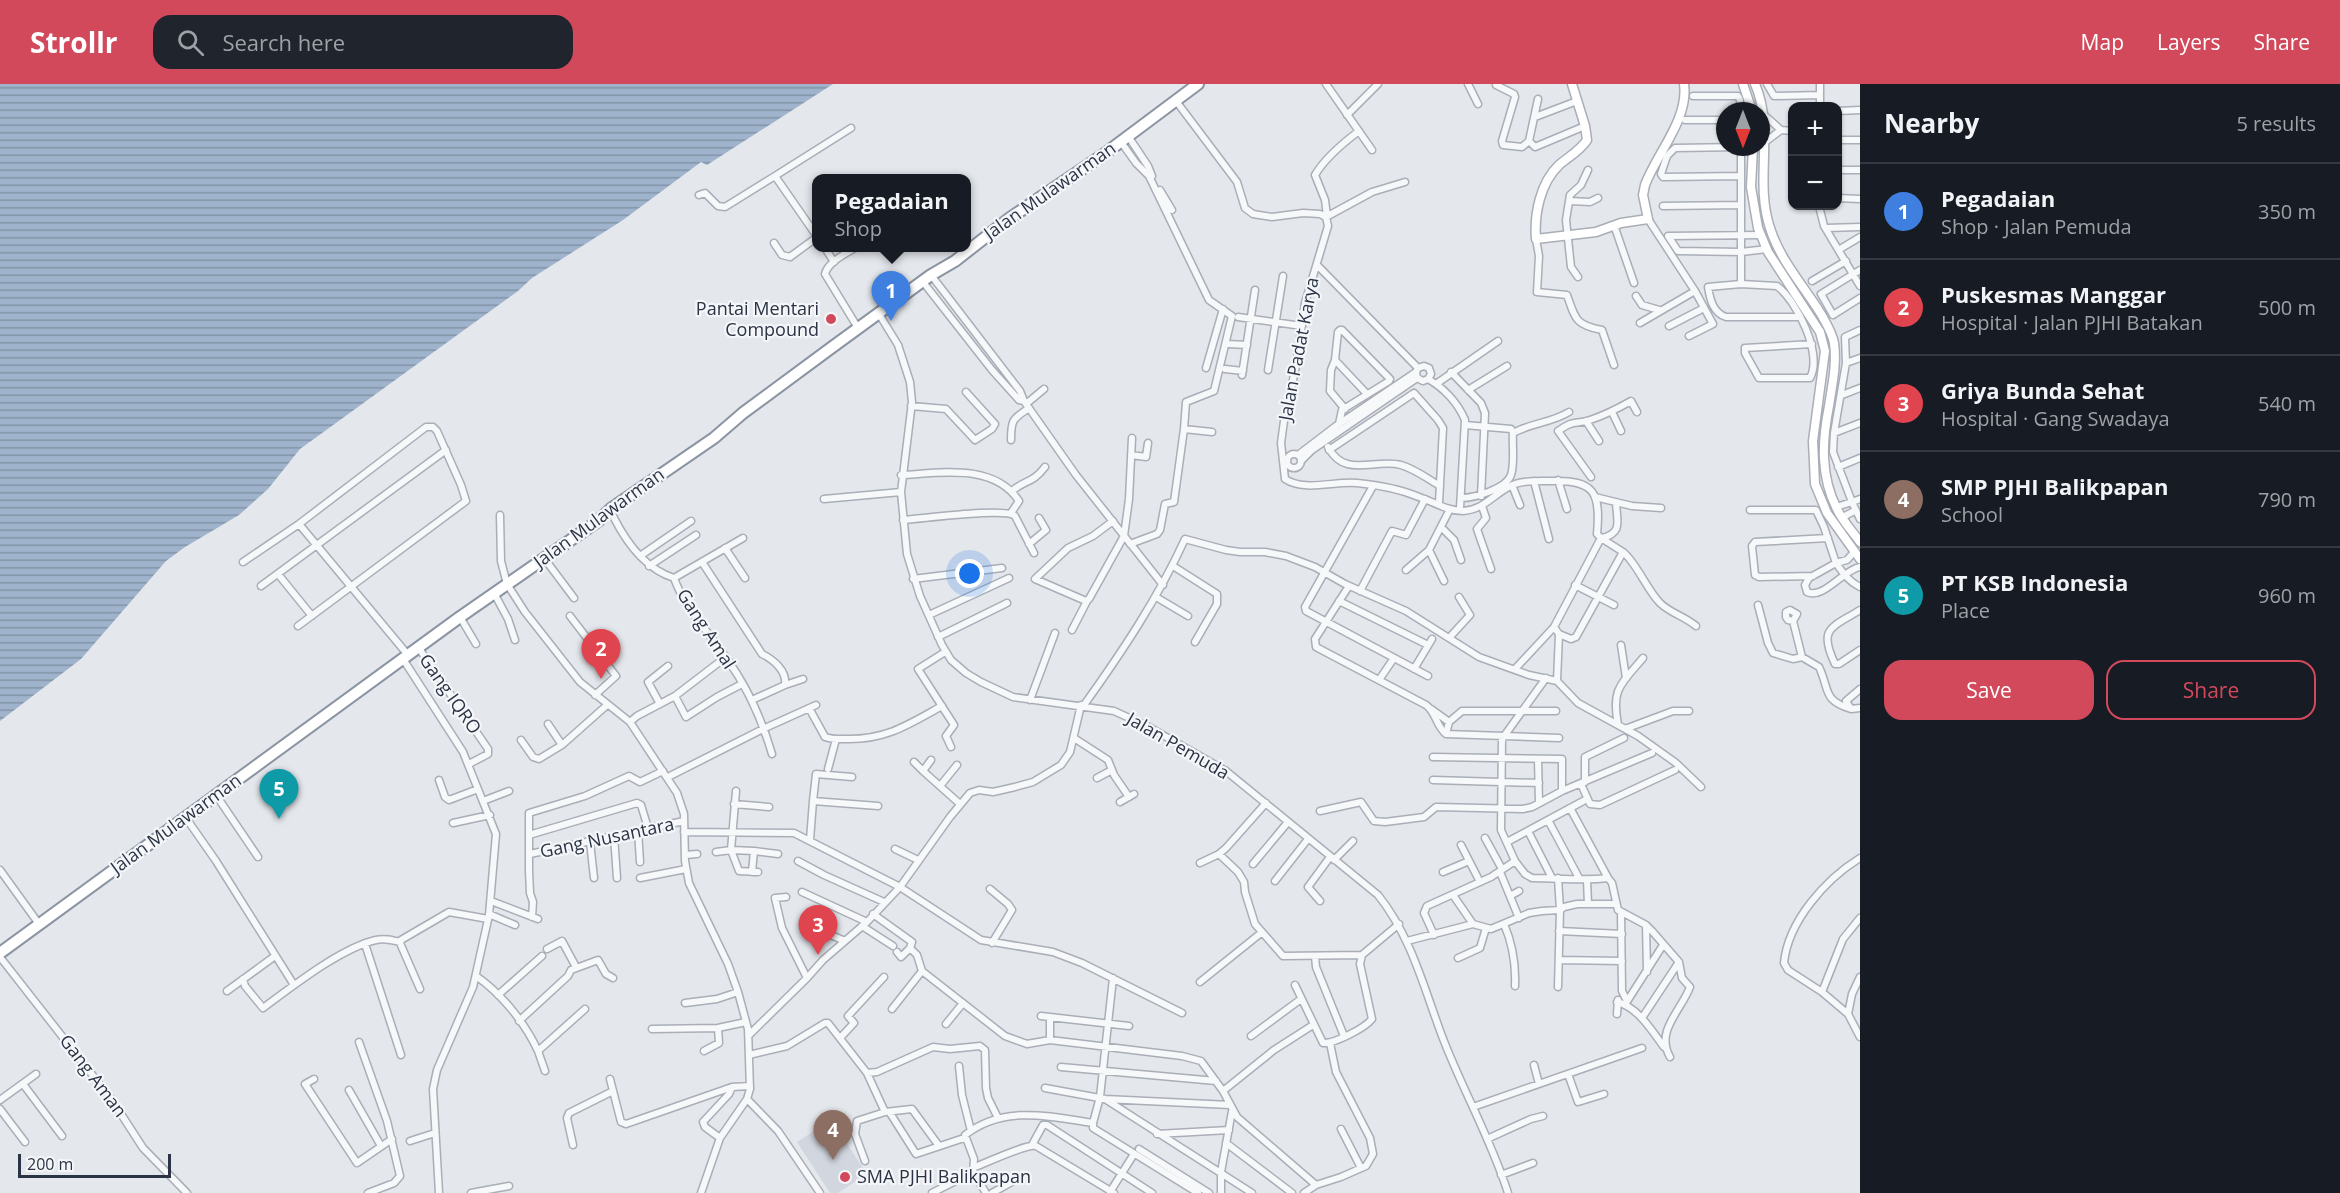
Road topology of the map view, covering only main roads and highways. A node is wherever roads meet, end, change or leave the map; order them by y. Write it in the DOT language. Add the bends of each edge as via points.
graph roads {
  1 [pos="1193,85"];
  2 [pos="971,248"];
  3 [pos="967,252"];
  4 [pos="634,498"];
  5 [pos="598,521"];
  6 [pos="0,955"];
  1 -- 2 [label="highway, Jalan Mulawarman"];
  3 -- 4 [label="highway, Jalan Mulawarman" via="743,413"];
  4 -- 5 [label="highway, Jalan Mulawarman" via="612,508"];
  4 -- 5 [label="highway" via="613,516"];
  5 -- 6 [label="highway, Jalan Mulawarman" via="418,647"];
}
